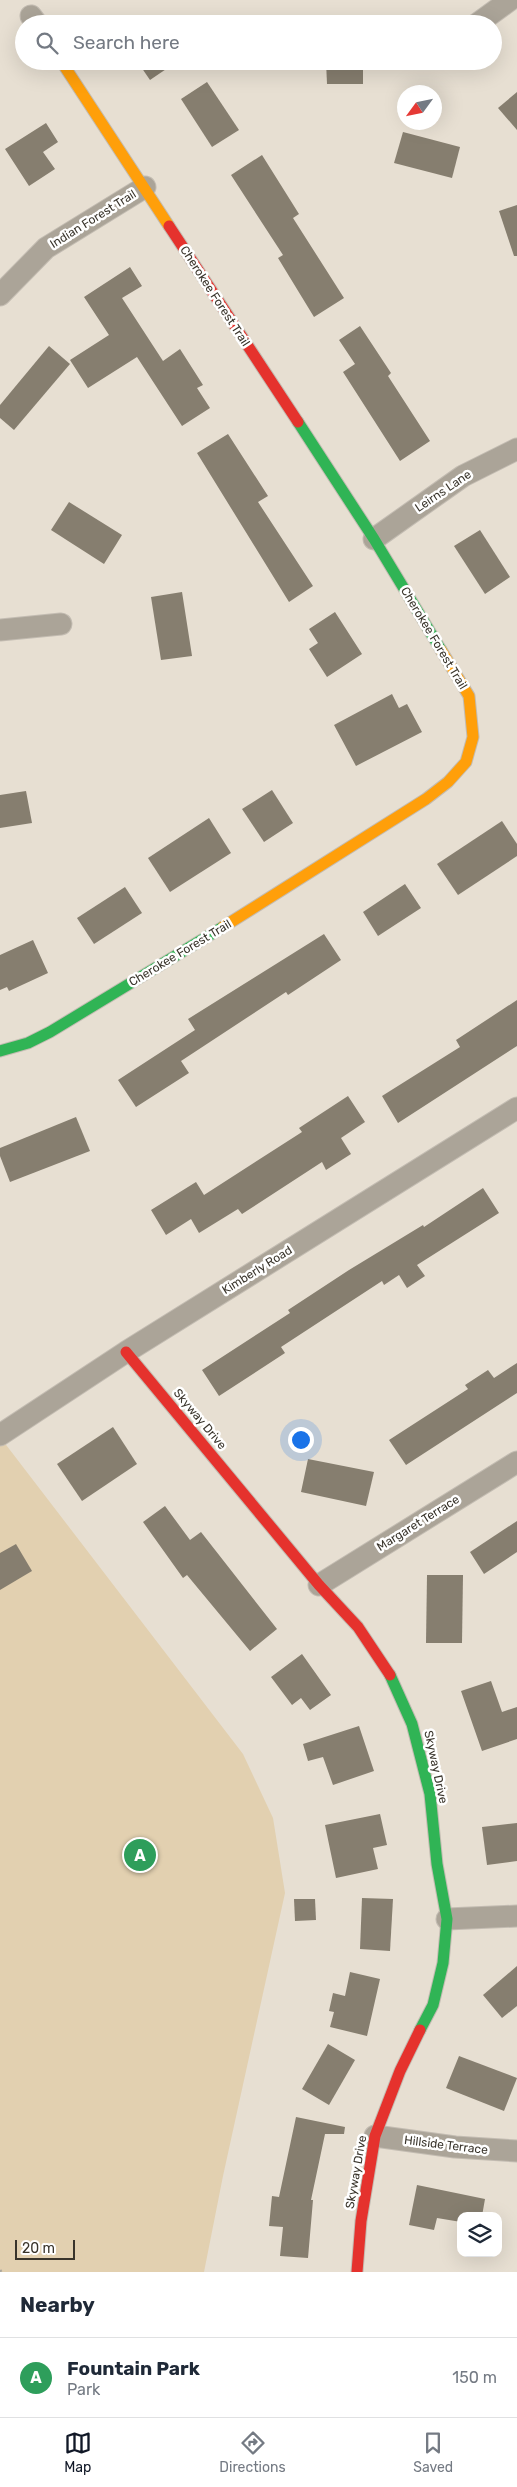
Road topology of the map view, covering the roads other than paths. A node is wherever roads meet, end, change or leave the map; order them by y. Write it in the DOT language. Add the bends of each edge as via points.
graph roads {
  1 [pos="510,0"];
  2 [pos="489,15"];
  3 [pos="67,70"];
  4 [pos="145,187"];
  5 [pos="0,295"];
  6 [pos="517,449"];
  7 [pos="374,540"];
  8 [pos="61,624"];
  9 [pos="0,630"];
  10 [pos="0,1052"];
  11 [pos="517,1108"];
  12 [pos="126,1352"];
  13 [pos="0,1436"];
  14 [pos="517,1462"];
  15 [pos="319,1585"];
  16 [pos="517,1916"];
  17 [pos="447,1919"];
  18 [pos="375,2136"];
  19 [pos="517,2151"];
  20 [pos="357,2272"];
  1 -- 2 [label="street"];
  3 -- 4 [label="street, Cherokee Forest Trail"];
  4 -- 5 [label="street, Indian Forest Trail" via="46,248"];
  4 -- 7 [label="street, Cherokee Forest Trail"];
  6 -- 7 [label="street, Leirns Lane" via="463,476"];
  7 -- 10 [label="street, Cherokee Forest Trail" via="469,696 473,737 466,762 426,799 281,891 50,1032"];
  8 -- 9 [label="street"];
  11 -- 12 [label="street, Kimberly Road"];
  12 -- 13 [label="street, Kimberly Road"];
  12 -- 15 [label="street, Skyway Drive"];
  14 -- 15 [label="street, Margaret Terrace"];
  15 -- 17 [label="street, Skyway Drive" via="358,1627 390,1674 412,1724 430,1794"];
  16 -- 17 [label="street"];
  17 -- 18 [label="street, Skyway Drive" via="443,1963 433,2005 400,2071"];
  18 -- 19 [label="street, Hillside Terrace" via="454,2147"];
  18 -- 20 [label="street, Skyway Drive" via="361,2222"];
}
